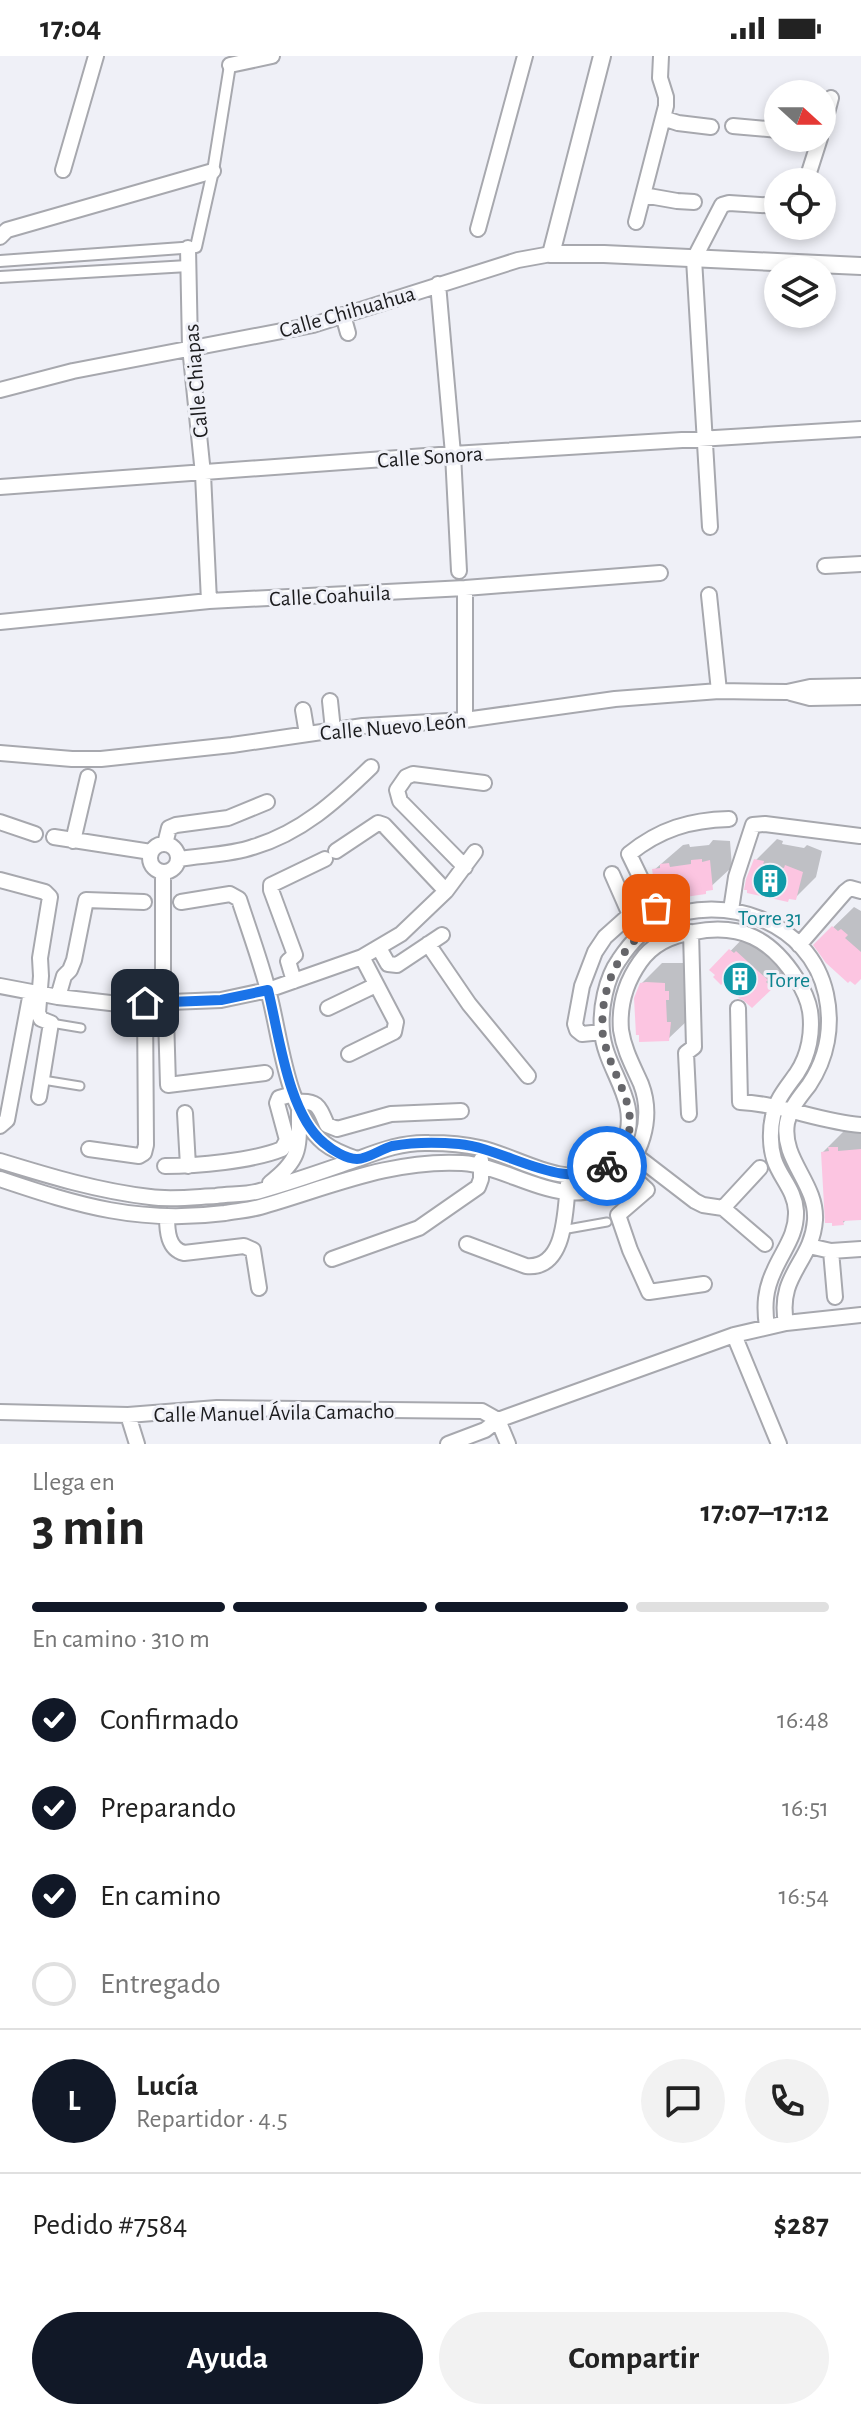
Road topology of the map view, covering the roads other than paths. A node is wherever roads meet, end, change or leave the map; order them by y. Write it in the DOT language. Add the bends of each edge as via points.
graph roads {
  1 [pos="96,56"];
  2 [pos="272,56"];
  3 [pos="525,56"];
  4 [pos="602,56"];
  5 [pos="661,56"];
  6 [pos="230,65"];
  7 [pos="663,118"];
  8 [pos="733,126"];
  9 [pos="711,127"];
  10 [pos="764,129"];
  11 [pos="63,170"];
  12 [pos="213,171"];
  13 [pos="643,195"];
  14 [pos="694,202"];
  15 [pos="764,205"];
  16 [pos="636,222"];
  17 [pos="478,229"];
  18 [pos="0,237"];
  19 [pos="188,248"];
  20 [pos="551,254"];
  21 [pos="694,259"];
  22 [pos="0,261"];
  23 [pos="188,266"];
  24 [pos="861,266"];
  25 [pos="0,277"];
  26 [pos="438,284"];
  27 [pos="343,315"];
  28 [pos="348,333"];
  29 [pos="190,347"];
  30 [pos="0,390"];
  31 [pos="861,429"];
  32 [pos="703,439"];
  33 [pos="453,454"];
  34 [pos="203,474"];
  35 [pos="0,487"];
  36 [pos="710,527"];
  37 [pos="861,564"];
  38 [pos="825,566"];
  39 [pos="459,571"];
  40 [pos="660,573"];
  41 [pos="465,588"];
  42 [pos="709,595"];
  43 [pos="209,601"];
  44 [pos="0,622"];
  45 [pos="861,686"];
  46 [pos="719,691"];
  47 [pos="787,692"];
  48 [pos="861,697"];
  49 [pos="330,701"];
  50 [pos="303,710"];
  51 [pos="465,720"];
  52 [pos="333,730"];
  53 [pos="307,734"];
  54 [pos="0,753"];
  55 [pos="371,767"];
  56 [pos="88,777"];
  57 [pos="484,783"];
  58 [pos="267,802"];
  59 [pos="729,819"];
  60 [pos="0,822"];
  61 [pos="35,834"];
  62 [pos="860,836"];
  63 [pos="54,837"];
  64 [pos="73,841"];
  65 [pos="165,844"];
  66 [pos="151,852"];
  67 [pos="475,852"];
  68 [pos="179,859"];
  69 [pos="465,867"];
  70 [pos="163,873"];
  71 [pos="612,874"];
  72 [pos="0,880"];
  73 [pos="446,891"];
  74 [pos="861,891"];
  75 [pos="144,902"];
  76 [pos="181,902"];
  77 [pos="643,903"];
  78 [pos="713,908"];
  79 [pos="731,910"];
  80 [pos="630,915"];
  81 [pos="661,920"];
  82 [pos="713,928"];
  83 [pos="691,932"];
  84 [pos="442,935"];
  85 [pos="428,944"];
  86 [pos="799,945"];
  87 [pos="379,948"];
  88 [pos="362,957"];
  89 [pos="294,981"];
  90 [pos="376,985"];
  91 [pos="0,986"];
  92 [pos="268,990"];
  93 [pos="35,993"];
  94 [pos="58,997"];
  95 [pos="163,1002"];
  96 [pos="145,1003"];
  97 [pos="328,1008"];
  98 [pos="738,1008"];
  99 [pos="51,1023"];
  100 [pos="81,1028"];
  101 [pos="602,1032"];
  102 [pos="349,1054"];
  103 [pos="265,1073"];
  104 [pos="528,1076"];
  105 [pos="41,1079"];
  106 [pos="80,1086"];
  107 [pos="39,1097"];
  108 [pos="296,1102"];
  109 [pos="776,1106"];
  110 [pos="792,1110"];
  111 [pos="461,1111"];
  112 [pos="185,1113"];
  113 [pos="689,1114"];
  114 [pos="861,1125"];
  115 [pos="0,1126"];
  116 [pos="623,1145"];
  117 [pos="482,1148"];
  118 [pos="89,1149"];
  119 [pos="635,1156"];
  120 [pos="357,1159"];
  121 [pos="0,1161"];
  122 [pos="165,1166"];
  123 [pos="188,1166"];
  124 [pos="481,1166"];
  125 [pos="760,1168"];
  126 [pos="625,1170"];
  127 [pos="569,1176"];
  128 [pos="0,1179"];
  129 [pos="257,1192"];
  130 [pos="567,1193"];
  131 [pos="723,1208"];
  132 [pos="167,1216"];
  133 [pos="607,1222"];
  134 [pos="562,1230"];
  135 [pos="467,1244"];
  136 [pos="765,1244"];
  137 [pos="809,1246"];
  138 [pos="861,1249"];
  139 [pos="831,1251"];
  140 [pos="332,1259"];
  141 [pos="774,1269"];
  142 [pos="791,1277"];
  143 [pos="704,1284"];
  144 [pos="259,1288"];
  145 [pos="835,1297"];
  146 [pos="861,1315"];
  147 [pos="786,1323"];
  148 [pos="767,1327"];
  149 [pos="734,1335"];
  150 [pos="0,1412"];
  151 [pos="128,1415"];
  152 [pos="498,1420"];
  153 [pos="137,1444"];
  154 [pos="448,1444"];
  155 [pos="508,1444"];
  156 [pos="779,1444"];
  1 -- 11 [label="street"];
  2 -- 6 [label="street"];
  3 -- 17 [label="street"];
  4 -- 20 [label="street"];
  5 -- 7 [label="street"];
  6 -- 12 [label="street, Calle Chiapas"];
  7 -- 9 [label="street"];
  7 -- 13 [label="street"];
  8 -- 10 [label="street"];
  12 -- 18 [label="street" via="7,230"];
  12 -- 19 [label="street, Calle Chiapas" via="200,237 196,247"];
  13 -- 14 [label="street"];
  13 -- 16 [label="street"];
  15 -- 21 [label="street" via="722,205"];
  19 -- 22 [label="street"];
  19 -- 23 [label="street, Calle Chiapas"];
  20 -- 21 [label="street, Calle Chihuahua"];
  20 -- 26 [label="street, Calle Chihuahua"];
  21 -- 24 [label="street, Calle Chihuahua"];
  21 -- 32 [label="street"];
  23 -- 25 [label="street"];
  23 -- 29 [label="street, Calle Chiapas"];
  26 -- 27 [label="street, Calle Chihuahua"];
  26 -- 33 [label="street"];
  27 -- 28 [label="street"];
  27 -- 29 [label="street, Calle Chihuahua"];
  29 -- 30 [label="street, Calle Chihuahua"];
  29 -- 34 [label="street, Calle Chiapas"];
  31 -- 32 [label="street, Calle Sonora"];
  32 -- 33 [label="street, Calle Sonora"];
  32 -- 36 [label="street"];
  33 -- 34 [label="street, Calle Sonora"];
  33 -- 39 [label="street"];
  34 -- 35 [label="street, Calle Sonora"];
  34 -- 43 [label="street, Calle Chiapas"];
  37 -- 38 [label="street"];
  40 -- 41 [label="street, Calle Coahuila"];
  41 -- 43 [label="street, Calle Coahuila"];
  41 -- 51 [label="street"];
  42 -- 46 [label="street"];
  43 -- 44 [label="street, Calle Coahuila"];
  45 -- 47 [label="street, Calle Nuevo León"];
  46 -- 47 [label="street, Calle Nuevo León"];
  46 -- 51 [label="street, Calle Nuevo León"];
  47 -- 48 [label="street, Calle Nuevo León" via="810,698"];
  49 -- 52 [label="street"];
  50 -- 53 [label="street"];
  51 -- 52 [label="street, Calle Nuevo León"];
  52 -- 53 [label="street, Calle Nuevo León"];
  53 -- 54 [label="street, Calle Nuevo León" via="101,759"];
  55 -- 68 [label="street" via="329,807 290,832 251,848"];
  56 -- 64 [label="street"];
  57 -- 69 [label="street" via="413,774 397,790 400,801"];
  58 -- 65 [label="street" via="228,818 176,825 169,828"];
  59 -- 81 [label="street" via="674,827 629,854"];
  60 -- 61 [label="street"];
  62 -- 79 [label="street" via="753,825"];
  63 -- 64 [label="street"];
  64 -- 66 [label="street"];
  65 -- 66 [label="street"];
  65 -- 68 [label="street" via="175,848"];
  66 -- 70 [label="street" via="150,863"];
  67 -- 69 [label="street"];
  68 -- 70 [label="street" via="174,869"];
  69 -- 73 [label="street"];
  70 -- 95 [label="street"];
  71 -- 80 [label="street"];
  72 -- 93 [label="street" via="50,897"];
  73 -- 87 [label="street"];
  73 -- 89 [label="street" via="378,823 331,855 271,885 295,955 288,961"];
  74 -- 86 [label="street" via="845,892"];
  75 -- 94 [label="street" via="86,900 74,960"];
  76 -- 92 [label="street" via="230,894 239,899"];
  77 -- 80 [label="street"];
  78 -- 79 [label="street"];
  78 -- 81 [label="street"];
  78 -- 82 [label="street"];
  79 -- 86 [label="street" via="773,924"];
  80 -- 101 [label="street" via="605,937 582,986 577,1030"];
  81 -- 101 [label="street" via="616,964 605,995"];
  82 -- 83 [label="street"];
  82 -- 109 [label="street" via="764,942 787,962 804,990 811,1039"];
  83 -- 113 [label="street" via="694,1047 686,1053"];
  83 -- 119 [label="street" via="664,940 642,959 621,1005 623,1040 645,1102 646,1126"];
  84 -- 85 [label="street"];
  85 -- 87 [label="street" via="397,965 388,964"];
  85 -- 104 [label="street"];
  86 -- 110 [label="street" via="821,977 829,1016 818,1069"];
  87 -- 88 [label="street"];
  88 -- 89 [label="street"];
  88 -- 90 [label="street"];
  89 -- 92 [label="street"];
  90 -- 97 [label="street"];
  90 -- 102 [label="street" via="396,1028"];
  91 -- 93 [label="street"];
  92 -- 95 [label="street" via="221,1000"];
  92 -- 108 [label="street"];
  93 -- 94 [label="street"];
  93 -- 99 [label="street" via="41,1019"];
  93 -- 115 [label="street" via="7,1120"];
  94 -- 96 [label="street"];
  95 -- 96 [label="street"];
  95 -- 103 [label="street" via="168,1085"];
  96 -- 118 [label="street" via="144,1153"];
  98 -- 109 [label="street" via="740,1102"];
  99 -- 100 [label="lane"];
  99 -- 105 [label="street"];
  101 -- 116 [label="street" via="629,1104"];
  105 -- 106 [label="lane"];
  105 -- 107 [label="street"];
  108 -- 111 [label="street" via="312,1102 327,1125 337,1129 391,1114"];
  108 -- 120 [label="street" via="322,1142"];
  108 -- 123 [label="street" via="279,1098 277,1103 287,1140 282,1149"];
  108 -- 129 [label="street" via="296,1156 289,1169"];
  109 -- 110 [label="street"];
  109 -- 141 [label="street" via="774,1159 792,1190 796,1225"];
  110 -- 114 [label="street"];
  110 -- 137 [label="street" via="787,1123 789,1152 814,1205"];
  112 -- 123 [label="street"];
  116 -- 119 [label="street"];
  116 -- 127 [label="street" via="597,1172"];
  117 -- 120 [label="street" via="416,1143"];
  117 -- 124 [label="street"];
  117 -- 127 [label="street"];
  119 -- 126 [label="street"];
  119 -- 131 [label="street" via="695,1201"];
  120 -- 129 [label="street"];
  121 -- 129 [label="street" via="88,1187 154,1198"];
  122 -- 123 [label="street"];
  124 -- 130 [label="street"];
  124 -- 132 [label="street" via="393,1168 256,1208"];
  124 -- 140 [label="street" via="478,1187 419,1228"];
  125 -- 131 [label="street"];
  126 -- 130 [label="street" via="598,1190"];
  126 -- 143 [label="street" via="647,1190 618,1215 649,1292"];
  127 -- 130 [label="street"];
  128 -- 132 [label="street" via="68,1202 127,1215"];
  130 -- 134 [label="street"];
  131 -- 136 [label="street"];
  132 -- 144 [label="street" via="177,1251 244,1246 253,1250"];
  133 -- 134 [label="lane"];
  134 -- 135 [label="street" via="556,1253 534,1266"];
  137 -- 139 [label="street"];
  137 -- 142 [label="street"];
  138 -- 139 [label="street"];
  139 -- 145 [label="street"];
  141 -- 142 [label="street"];
  141 -- 148 [label="street" via="764,1306"];
  142 -- 147 [label="street" via="783,1305"];
  146 -- 147 [label="street"];
  147 -- 148 [label="street"];
  148 -- 149 [label="street"];
  149 -- 152 [label="street"];
  149 -- 156 [label="street"];
  150 -- 151 [label="street, Calle Manuel Ávila Camacho"];
  151 -- 152 [label="street, Calle Manuel Ávila Camacho" via="217,1408 482,1411"];
  151 -- 153 [label="street"];
  152 -- 154 [label="street"];
  152 -- 155 [label="street"];
}
